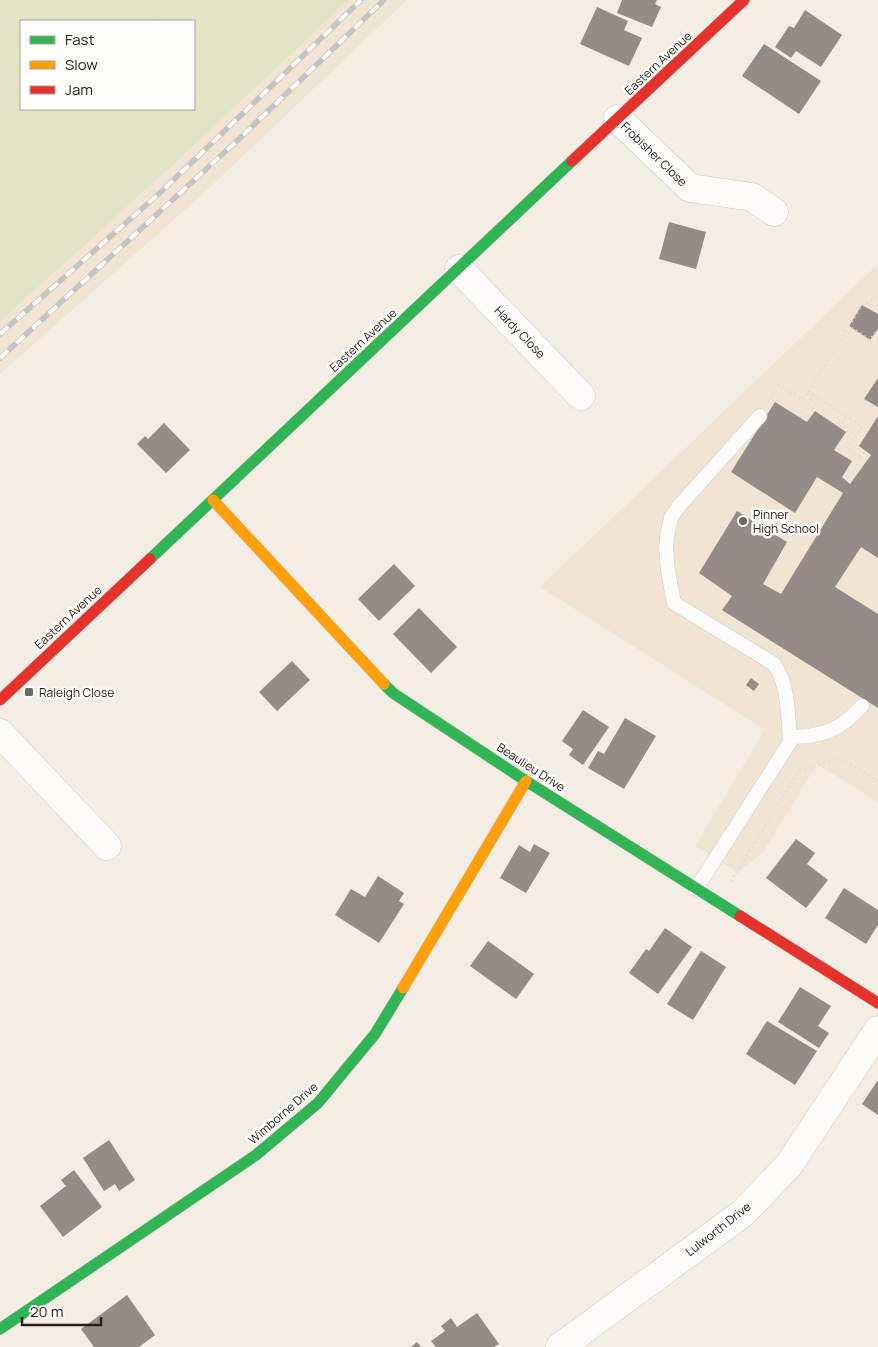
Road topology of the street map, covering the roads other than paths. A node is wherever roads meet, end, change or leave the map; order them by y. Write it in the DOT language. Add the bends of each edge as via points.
graph roads {
  1 [pos="744,0"];
  2 [pos="618,119"];
  3 [pos="774,212"];
  4 [pos="459,269"];
  5 [pos="581,396"];
  6 [pos="760,416"];
  7 [pos="213,500"];
  8 [pos="0,700"];
  9 [pos="862,706"];
  10 [pos="0,733"];
  11 [pos="790,742"];
  12 [pos="526,780"];
  13 [pos="107,846"];
  14 [pos="696,889"];
  15 [pos="878,1003"];
  16 [pos="878,1030"];
  17 [pos="0,1329"];
  18 [pos="560,1347"];
  1 -- 2 [label="street, Eastern Avenue"];
  2 -- 3 [label="street, Frobisher Close" via="690,188 752,197"];
  2 -- 4 [label="street, Eastern Avenue"];
  4 -- 5 [label="street, Hardy Close"];
  4 -- 7 [label="street, Eastern Avenue"];
  6 -- 11 [label="lane" via="676,509 668,531 668,571 674,603 774,664 779,671"];
  7 -- 8 [label="street, Eastern Avenue"];
  7 -- 12 [label="street, Beaulieu Drive" via="393,693"];
  9 -- 11 [label="lane" via="851,719 833,730 818,736 794,738"];
  10 -- 13 [label="street"];
  11 -- 14 [label="lane"];
  12 -- 14 [label="street, Beaulieu Drive"];
  12 -- 17 [label="street, Wimborne Drive" via="376,1034 318,1103 256,1155"];
  14 -- 15 [label="street, Beaulieu Drive"];
  16 -- 18 [label="street, Lulworth Drive" via="789,1165 743,1213"];
}
